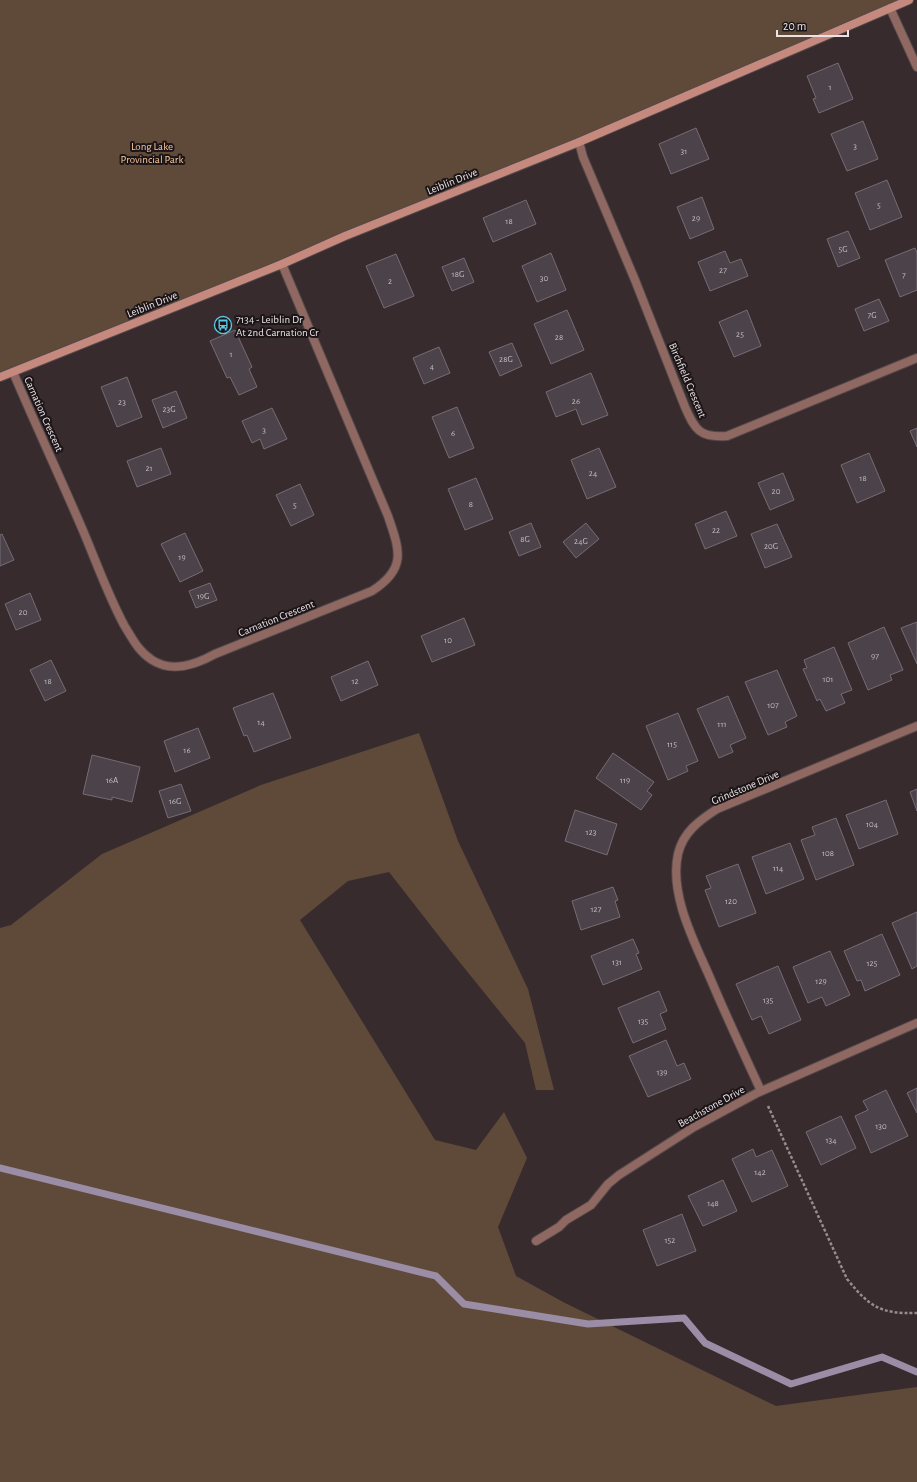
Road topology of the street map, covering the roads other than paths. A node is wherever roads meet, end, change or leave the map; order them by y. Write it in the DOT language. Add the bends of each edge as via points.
graph roads {
  1 [pos="909,0"];
  2 [pos="890,8"];
  3 [pos="917,67"];
  4 [pos="579,142"];
  5 [pos="282,264"];
  6 [pos="917,358"];
  7 [pos="13,372"];
  8 [pos="0,377"];
  9 [pos="917,726"];
  10 [pos="917,1023"];
  11 [pos="761,1091"];
  12 [pos="536,1241"];
  1 -- 2 [label="street, Leiblin Drive"];
  2 -- 3 [label="street"];
  2 -- 4 [label="street, Leiblin Drive"];
  4 -- 5 [label="street, Leiblin Drive"];
  4 -- 6 [label="street, Birchfield Crescent" via="690,419 700,431 713,436 727,436"];
  5 -- 7 [label="street, Leiblin Drive"];
  5 -- 7 [label="street, Carnation Crescent" via="388,516 398,546 398,557 394,570 384,583 372,591 204,660 169,667 150,659 135,644 100,574 85,534"];
  7 -- 8 [label="street, Leiblin Drive"];
  9 -- 11 [label="street, Grindstone Drive" via="717,809 699,821 686,835 678,853 676,872 683,912"];
  10 -- 11 [label="street, Beachstone Drive"];
  11 -- 12 [label="street, Beachstone Drive" via="694,1127 619,1175 591,1205"];
}
